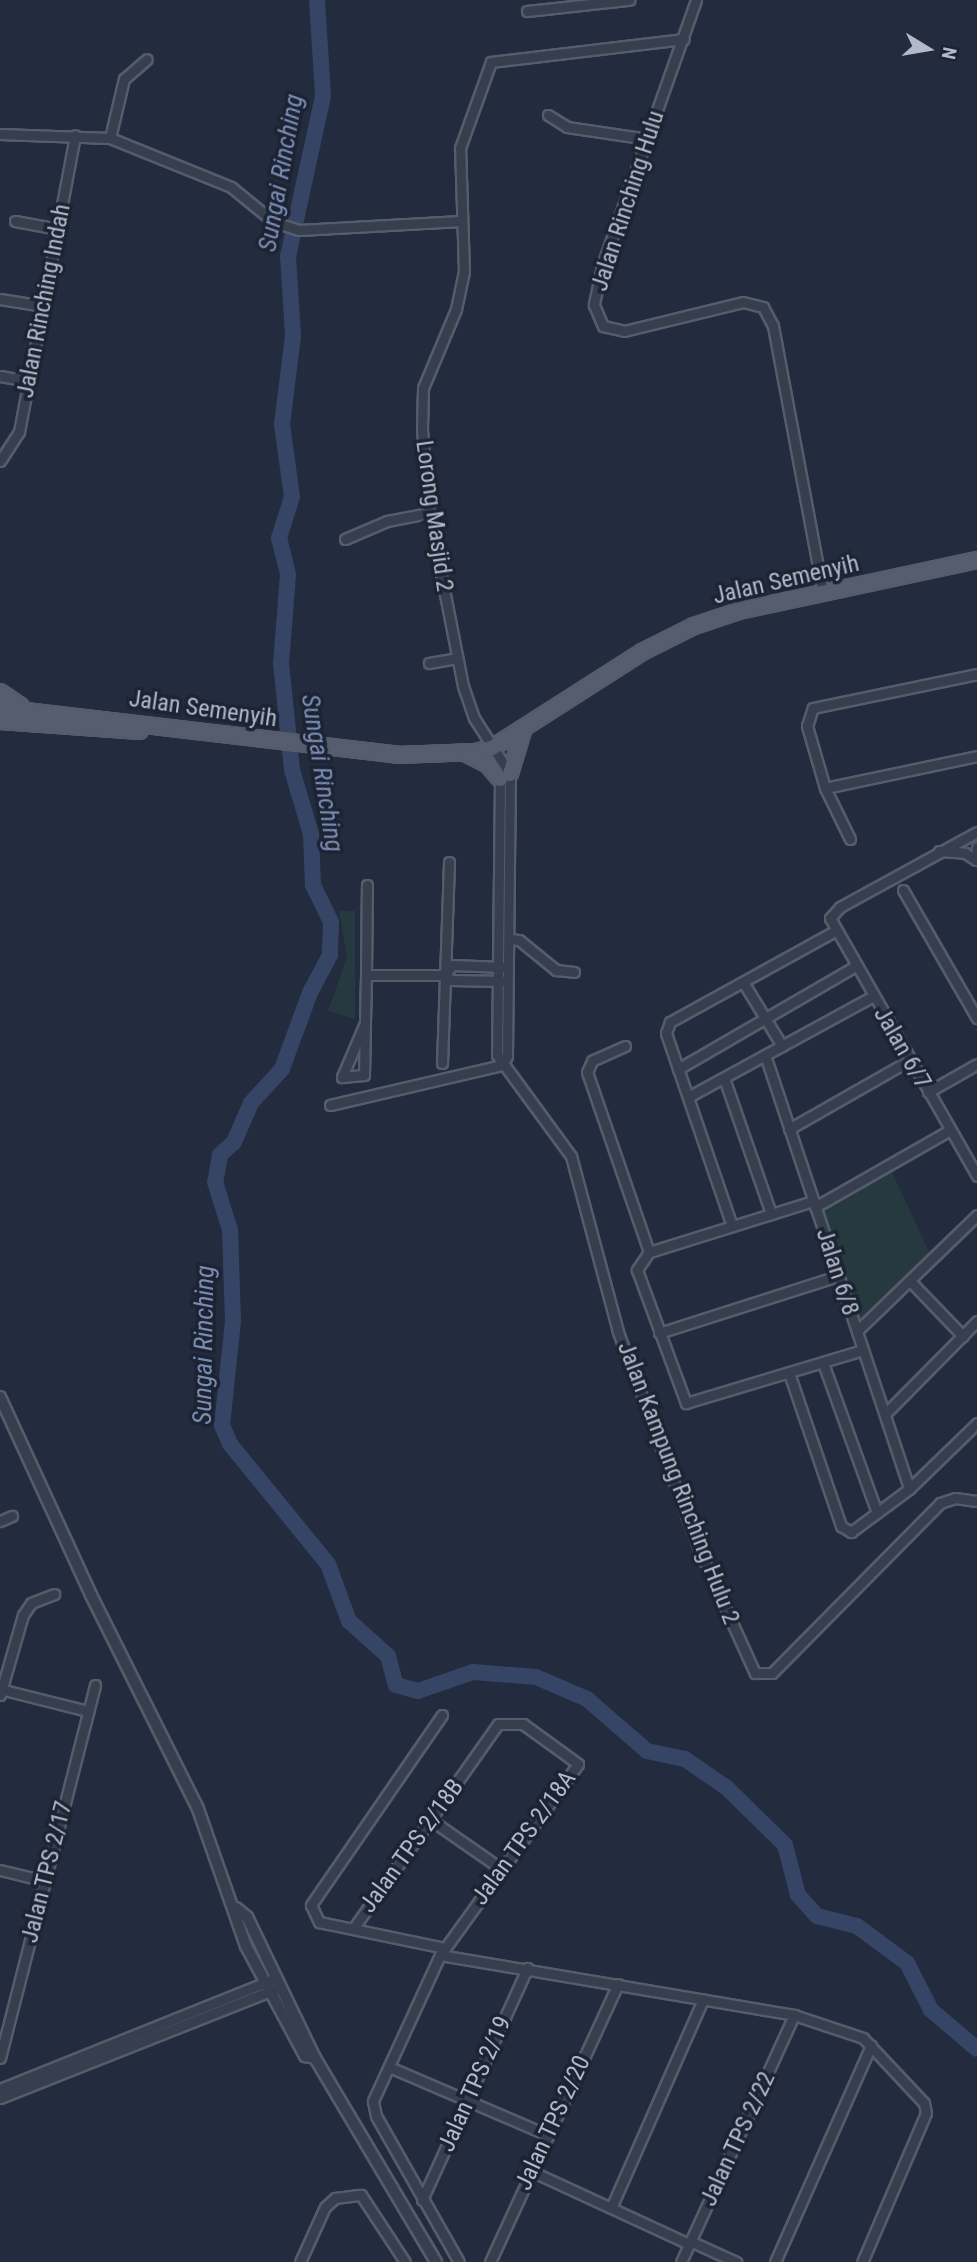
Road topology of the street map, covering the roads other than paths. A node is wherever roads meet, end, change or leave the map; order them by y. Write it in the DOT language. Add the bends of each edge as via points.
graph roads {
  1 [pos="629,0"];
  2 [pos="692,1"];
  3 [pos="527,11"];
  4 [pos="684,39"];
  5 [pos="147,59"];
  6 [pos="548,115"];
  7 [pos="0,134"];
  8 [pos="75,135"];
  9 [pos="110,138"];
  10 [pos="648,139"];
  11 [pos="15,221"];
  12 [pos="461,221"];
  13 [pos="58,229"];
  14 [pos="0,299"];
  15 [pos="43,306"];
  16 [pos="0,376"];
  17 [pos="28,381"];
  18 [pos="3,450"];
  19 [pos="0,461"];
  20 [pos="429,513"];
  21 [pos="345,539"];
  22 [pos="977,560"];
  23 [pos="823,594"];
  24 [pos="457,657"];
  25 [pos="429,663"];
  26 [pos="977,674"];
  27 [pos="0,692"];
  28 [pos="0,708"];
  29 [pos="39,710"];
  30 [pos="544,714"];
  31 [pos="6,721"];
  32 [pos="524,728"];
  33 [pos="226,736"];
  34 [pos="490,745"];
  35 [pos="464,753"];
  36 [pos="441,755"];
  37 [pos="977,756"];
  38 [pos="505,776"];
  39 [pos="825,788"];
  40 [pos="977,832"];
  41 [pos="963,836"];
  42 [pos="850,839"];
  43 [pos="977,846"];
  44 [pos="937,851"];
  45 [pos="977,861"];
  46 [pos="449,862"];
  47 [pos="367,885"];
  48 [pos="903,890"];
  49 [pos="835,931"];
  50 [pos="510,939"];
  51 [pos="504,967"];
  52 [pos="856,967"];
  53 [pos="574,972"];
  54 [pos="366,975"];
  55 [pos="445,975"];
  56 [pos="503,981"];
  57 [pos="743,982"];
  58 [pos="873,996"];
  59 [pos="766,1018"];
  60 [pos="977,1018"];
  61 [pos="365,1023"];
  62 [pos="625,1046"];
  63 [pos="782,1046"];
  64 [pos="765,1055"];
  65 [pos="910,1060"];
  66 [pos="442,1063"];
  67 [pos="977,1064"];
  68 [pos="502,1065"];
  69 [pos="678,1069"];
  70 [pos="724,1078"];
  71 [pos="928,1092"];
  72 [pos="688,1097"];
  73 [pos="330,1105"];
  74 [pos="789,1129"];
  75 [pos="950,1130"];
  76 [pos="973,1158"];
  77 [pos="977,1176"];
  78 [pos="814,1204"];
  79 [pos="771,1214"];
  80 [pos="977,1215"];
  81 [pos="732,1227"];
  82 [pos="649,1252"];
  83 [pos="838,1276"];
  84 [pos="911,1282"];
  85 [pos="977,1321"];
  86 [pos="857,1331"];
  87 [pos="659,1333"];
  88 [pos="963,1336"];
  89 [pos="863,1350"];
  90 [pos="822,1363"];
  91 [pos="789,1373"];
  92 [pos="0,1397"];
  93 [pos="885,1413"];
  94 [pos="977,1423"];
  95 [pos="909,1489"];
  96 [pos="977,1501"];
  97 [pos="877,1513"];
  98 [pos="12,1516"];
  99 [pos="0,1521"];
  100 [pos="54,1594"];
  101 [pos="95,1685"];
  102 [pos="1,1691"];
  103 [pos="88,1711"];
  104 [pos="442,1715"];
  105 [pos="498,1724"];
  106 [pos="431,1820"];
  107 [pos="500,1868"];
  108 [pos="0,1870"];
  109 [pos="45,1881"];
  110 [pos="355,1926"];
  111 [pos="442,1952"];
  112 [pos="527,1968"];
  113 [pos="618,1984"];
  114 [pos="272,1985"];
  115 [pos="703,1999"];
  116 [pos="794,2015"];
  117 [pos="4,2023"];
  118 [pos="870,2045"];
  119 [pos="0,2058"];
  120 [pos="389,2067"];
  121 [pos="0,2089"];
  122 [pos="0,2098"];
  123 [pos="468,2101"];
  124 [pos="548,2135"];
  125 [pos="531,2171"];
  126 [pos="422,2200"];
  127 [pos="611,2208"];
  128 [pos="690,2242"];
  129 [pos="397,2249"];
  130 [pos="300,2262"];
  131 [pos="392,2262"];
  132 [pos="405,2262"];
  133 [pos="436,2262"];
  134 [pos="459,2262"];
  135 [pos="490,2262"];
  136 [pos="681,2262"];
  137 [pos="736,2262"];
  138 [pos="775,2262"];
  139 [pos="862,2262"];
  1 -- 3 [label="street"];
  2 -- 4 [label="street, Jalan Rinching Hulu"];
  4 -- 10 [label="street, Jalan Rinching Hulu"];
  4 -- 12 [label="street, Lorong Masjid 2" via="491,62 460,148"];
  5 -- 9 [label="street" via="124,79"];
  6 -- 10 [label="street" via="567,127"];
  7 -- 8 [label="street"];
  8 -- 9 [label="street"];
  8 -- 13 [label="street, Jalan Rinching Indah"];
  9 -- 12 [label="street" via="230,187 274,222 323,230"];
  10 -- 23 [label="street, Jalan Rinching Hulu" via="602,266 594,305 603,326 624,331 743,302 763,307 773,326"];
  11 -- 13 [label="street"];
  12 -- 20 [label="street, Lorong Masjid 2" via="464,272 456,309 423,388"];
  13 -- 15 [label="street, Jalan Rinching Indah"];
  14 -- 15 [label="street"];
  15 -- 17 [label="street, Jalan Rinching Indah"];
  16 -- 17 [label="street"];
  17 -- 18 [label="street, Jalan Rinching Indah" via="19,432"];
  18 -- 19 [label="street, Jalan Rinching Indah"];
  20 -- 21 [label="street" via="387,521"];
  20 -- 24 [label="street, Lorong Masjid 2"];
  22 -- 23 [label="main road, Jalan Semenyih"];
  23 -- 30 [label="main road, Jalan Semenyih" via="738,611 694,626 642,652"];
  24 -- 25 [label="street"];
  24 -- 34 [label="street, Lorong Masjid 2" via="474,718"];
  26 -- 39 [label="street" via="813,708 807,726"];
  27 -- 29 [label="main road" via="12,704"];
  28 -- 29 [label="main road, Jalan Semenyih"];
  29 -- 33 [label="main road, Jalan Semenyih"];
  30 -- 32 [label="main road, Jalan Semenyih"];
  30 -- 34 [label="main road, Jalan Semenyih"];
  31 -- 33 [label="main road"];
  32 -- 34 [label="main road, Jalan Semenyih"];
  32 -- 38 [label="main road"];
  33 -- 36 [label="main road, Jalan Semenyih"];
  34 -- 35 [label="main road, Jalan Semenyih"];
  34 -- 36 [label="main road, Jalan Semenyih"];
  34 -- 38 [label="street"];
  35 -- 36 [label="main road, Jalan Semenyih"];
  35 -- 38 [label="main road"];
  37 -- 39 [label="street"];
  38 -- 50 [label="street"];
  38 -- 51 [label="street"];
  39 -- 42 [label="street"];
  40 -- 41 [label="street"];
  41 -- 44 [label="street"];
  41 -- 45 [label="street"];
  43 -- 45 [label="street"];
  44 -- 45 [label="street" via="965,853"];
  44 -- 49 [label="street, Jalan 6/7" via="840,907 830,918"];
  46 -- 55 [label="street"];
  47 -- 54 [label="street"];
  48 -- 60 [label="street"];
  49 -- 52 [label="street, Jalan 6/7"];
  49 -- 57 [label="street"];
  50 -- 51 [label="street"];
  50 -- 53 [label="street" via="519,940 556,970"];
  51 -- 55 [label="street" via="452,965"];
  51 -- 56 [label="street"];
  52 -- 58 [label="street, Jalan 6/7"];
  52 -- 59 [label="street"];
  54 -- 55 [label="street"];
  54 -- 61 [label="street"];
  55 -- 56 [label="street" via="451,980"];
  55 -- 66 [label="street"];
  56 -- 68 [label="street" via="507,1056"];
  57 -- 59 [label="street"];
  57 -- 69 [label="street" via="670,1022 666,1033"];
  58 -- 63 [label="street"];
  58 -- 65 [label="street, Jalan 6/7"];
  59 -- 63 [label="street"];
  59 -- 69 [label="street"];
  61 -- 61 [label="street" via="363,1075 342,1077 350,1058"];
  62 -- 82 [label="street" via="592,1061 587,1072"];
  63 -- 64 [label="street"];
  64 -- 70 [label="street"];
  64 -- 74 [label="street, Jalan 6/8"];
  65 -- 71 [label="street, Jalan 6/7"];
  65 -- 74 [label="street"];
  67 -- 71 [label="street"];
  68 -- 73 [label="street"];
  68 -- 96 [label="street, Jalan Kampung Rinching Hulu 2" via="571,1156 618,1332 700,1552 755,1673 772,1673 940,1503 955,1498"];
  69 -- 72 [label="street"];
  70 -- 72 [label="street"];
  70 -- 79 [label="street"];
  71 -- 75 [label="street, Jalan 6/7"];
  72 -- 81 [label="street"];
  74 -- 78 [label="street, Jalan 6/8"];
  75 -- 76 [label="street, Jalan 6/7"];
  75 -- 78 [label="street"];
  76 -- 77 [label="street, Jalan 6/7"];
  78 -- 79 [label="street"];
  78 -- 83 [label="street, Jalan 6/8"];
  79 -- 81 [label="street"];
  80 -- 84 [label="street"];
  81 -- 82 [label="street"];
  82 -- 87 [label="street" via="637,1270"];
  83 -- 86 [label="street, Jalan 6/8"];
  83 -- 87 [label="street"];
  84 -- 86 [label="street"];
  84 -- 88 [label="street"];
  85 -- 88 [label="street"];
  86 -- 89 [label="street, Jalan 6/8"];
  87 -- 91 [label="street" via="687,1403"];
  88 -- 93 [label="street"];
  89 -- 90 [label="street"];
  89 -- 93 [label="street, Jalan 6/8"];
  90 -- 91 [label="street"];
  90 -- 97 [label="street"];
  91 -- 97 [label="street" via="841,1526 851,1532"];
  92 -- 114 [label="street" via="91,1595 176,1760 236,1908 236,1924"];
  93 -- 95 [label="street, Jalan 6/8"];
  94 -- 95 [label="street"];
  95 -- 97 [label="street"];
  98 -- 99 [label="street"];
  100 -- 102 [label="street" via="31,1603 23,1615"];
  101 -- 103 [label="street, Jalan TPS 2/17"];
  102 -- 103 [label="street"];
  103 -- 109 [label="street, Jalan TPS 2/17"];
  104 -- 110 [label="street" via="311,1905 319,1922"];
  105 -- 106 [label="street, Jalan TPS 2/18B"];
  105 -- 107 [label="street, Jalan TPS 2/18A" via="523,1724 578,1764"];
  106 -- 107 [label="street"];
  106 -- 110 [label="street, Jalan TPS 2/18B"];
  107 -- 111 [label="street, Jalan TPS 2/18A"];
  108 -- 109 [label="street"];
  109 -- 117 [label="street, Jalan TPS 2/17"];
  110 -- 111 [label="street, Jalan TPS 2/18B"];
  111 -- 112 [label="street, Jalan TPS 2/18B"];
  111 -- 120 [label="street, Jalan TPS 2/18A"];
  112 -- 113 [label="street, Jalan TPS 2/18B"];
  112 -- 123 [label="street, Jalan TPS 2/19"];
  113 -- 115 [label="street, Jalan TPS 2/18B"];
  113 -- 124 [label="street, Jalan TPS 2/20"];
  114 -- 121 [label="street"];
  114 -- 122 [label="street"];
  114 -- 133 [label="street" via="301,2037 304,2056 314,2058"];
  115 -- 116 [label="street, Jalan TPS 2/18B"];
  115 -- 127 [label="street"];
  116 -- 118 [label="street, Jalan TPS 2/18B" via="833,2024"];
  116 -- 128 [label="street, Jalan TPS 2/22"];
  117 -- 119 [label="street, Jalan TPS 2/17"];
  118 -- 138 [label="street"];
  118 -- 139 [label="street, Jalan TPS 2/18B" via="926,2108"];
  120 -- 123 [label="street"];
  120 -- 126 [label="street, Jalan TPS 2/18A" via="373,2101 376,2116"];
  123 -- 124 [label="street"];
  123 -- 126 [label="street, Jalan TPS 2/19"];
  124 -- 125 [label="street, Jalan TPS 2/20"];
  125 -- 127 [label="street"];
  125 -- 135 [label="street, Jalan TPS 2/20"];
  126 -- 134 [label="street, Jalan TPS 2/18A"];
  127 -- 128 [label="street"];
  128 -- 136 [label="street, Jalan TPS 2/22"];
  128 -- 137 [label="street"];
  129 -- 130 [label="street" via="360,2196 335,2198 325,2207"];
  129 -- 131 [label="street"];
  129 -- 132 [label="street"];
}
